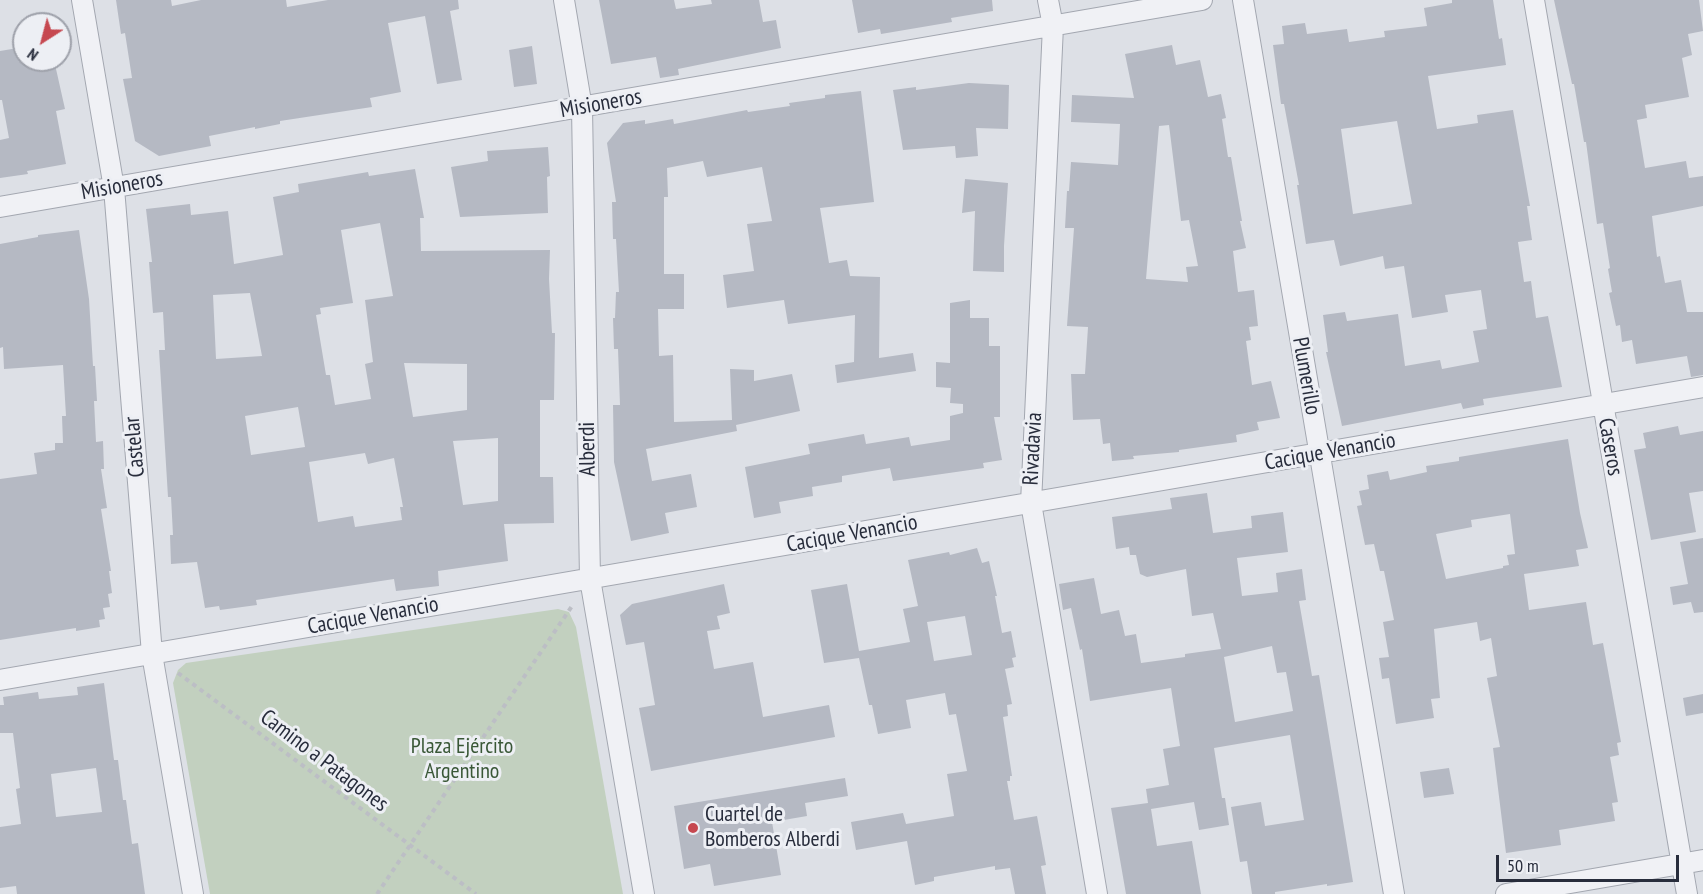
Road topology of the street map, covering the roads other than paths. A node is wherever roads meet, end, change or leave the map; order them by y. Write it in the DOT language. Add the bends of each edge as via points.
graph roads {
  1 [pos="82,0"];
  2 [pos="564,0"];
  3 [pos="1048,0"];
  4 [pos="1202,0"];
  5 [pos="1243,0"];
  6 [pos="1534,0"];
  7 [pos="1053,26"];
  8 [pos="582,108"];
  9 [pos="114,188"];
  10 [pos="0,207"];
  11 [pos="1703,387"];
  12 [pos="1603,405"];
  13 [pos="1319,453"];
  14 [pos="1030,503"];
  15 [pos="590,579"];
  16 [pos="152,654"];
  17 [pos="0,680"];
  18 [pos="1703,860"];
  19 [pos="1682,864"];
  20 [pos="193,894"];
  21 [pos="644,894"];
  22 [pos="1097,894"];
  23 [pos="1394,894"];
  24 [pos="1506,894"];
  25 [pos="1687,894"];
  1 -- 9 [label="street, Castelar"];
  2 -- 8 [label="street, Alberdi"];
  3 -- 7 [label="street, Rivadavia"];
  4 -- 7 [label="street, Misioneros"];
  5 -- 13 [label="street, Plumerillo"];
  6 -- 12 [label="street, Caseros"];
  7 -- 8 [label="street, Misioneros"];
  7 -- 14 [label="street, Rivadavia"];
  8 -- 9 [label="street, Misioneros"];
  8 -- 15 [label="street, Alberdi"];
  9 -- 10 [label="street, Misioneros"];
  9 -- 16 [label="street, Castelar"];
  11 -- 12 [label="street, Cacique Venancio"];
  12 -- 13 [label="street, Cacique Venancio"];
  12 -- 19 [label="street, Caseros"];
  13 -- 14 [label="street, Cacique Venancio"];
  13 -- 23 [label="street, Plumerillo"];
  14 -- 15 [label="street, Cacique Venancio"];
  14 -- 22 [label="street, Rivadavia"];
  15 -- 16 [label="street, Cacique Venancio"];
  15 -- 21 [label="street, Alberdi"];
  16 -- 17 [label="street, Cacique Venancio"];
  16 -- 20 [label="street, Castelar"];
  18 -- 19 [label="street"];
  19 -- 24 [label="street"];
  19 -- 25 [label="street, Caseros"];
}
